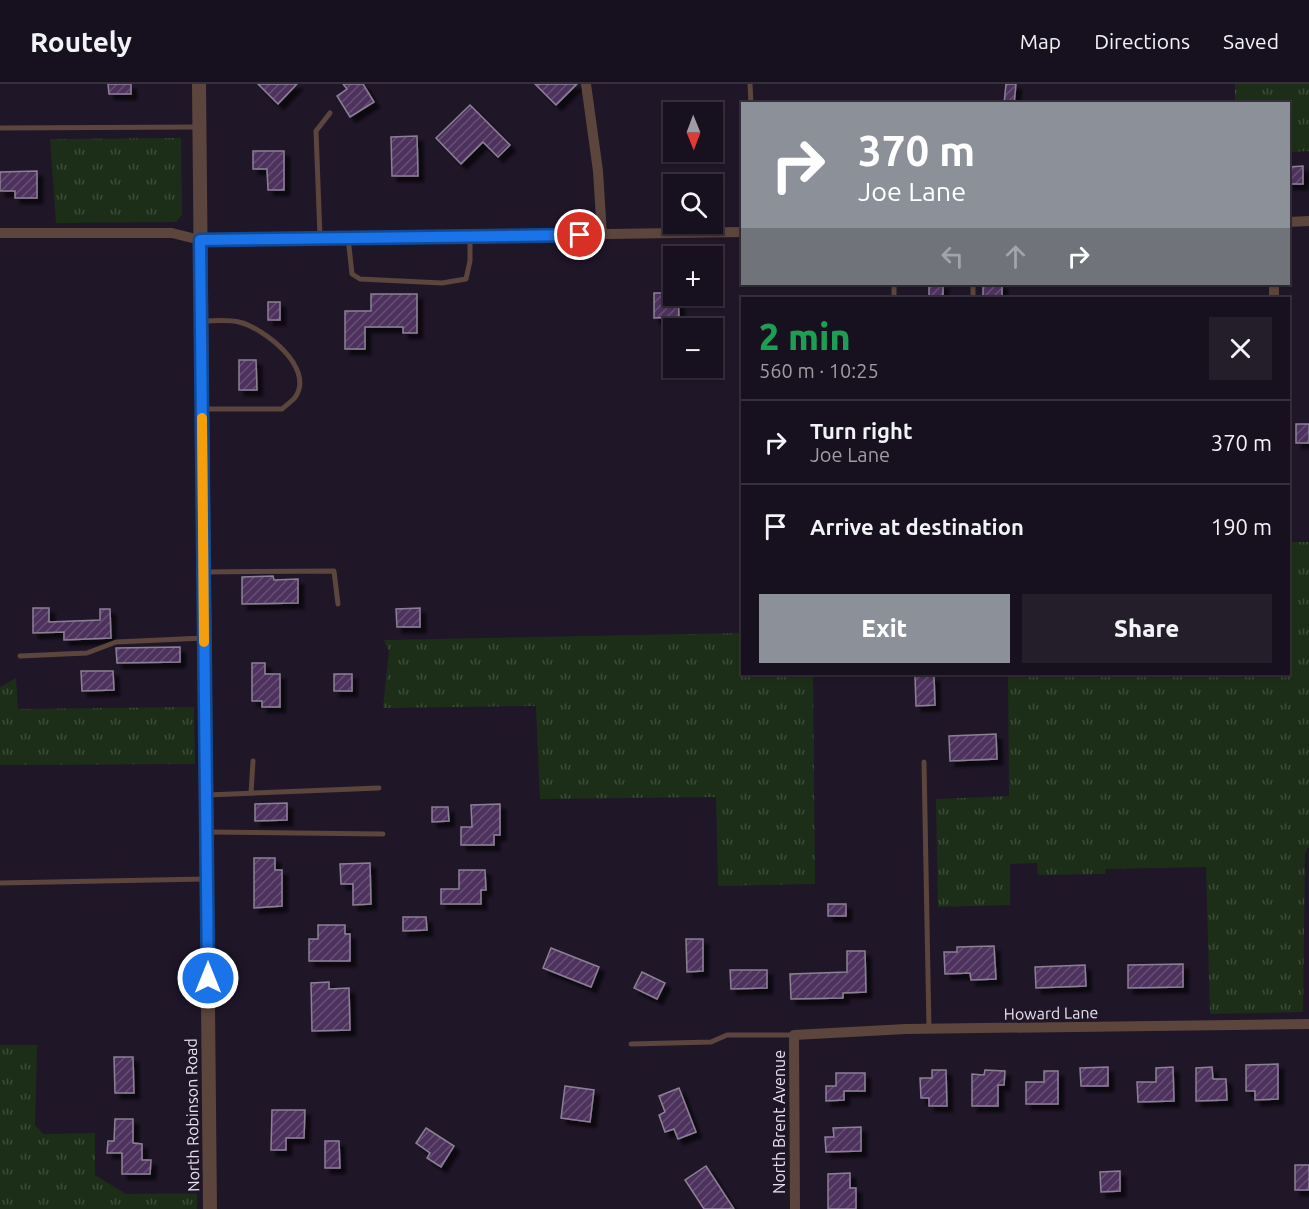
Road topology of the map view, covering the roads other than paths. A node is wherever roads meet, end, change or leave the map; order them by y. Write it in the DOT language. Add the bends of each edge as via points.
graph roads {
  1 [pos="199,84"];
  2 [pos="586,84"];
  3 [pos="750,84"];
  4 [pos="751,102"];
  5 [pos="330,113"];
  6 [pos="199,127"];
  7 [pos="0,128"];
  8 [pos="1309,221"];
  9 [pos="1290,222"];
  10 [pos="741,232"];
  11 [pos="0,233"];
  12 [pos="602,235"];
  13 [pos="470,236"];
  14 [pos="320,237"];
  15 [pos="348,237"];
  16 [pos="200,240"];
  17 [pos="201,321"];
  18 [pos="202,409"];
  19 [pos="203,573"];
  20 [pos="338,604"];
  21 [pos="204,638"];
  22 [pos="20,656"];
  23 [pos="253,761"];
  24 [pos="924,762"];
  25 [pos="379,788"];
  26 [pos="251,793"];
  27 [pos="206,795"];
  28 [pos="206,832"];
  29 [pos="383,834"];
  30 [pos="207,879"];
  31 [pos="0,883"];
  32 [pos="1309,1024"];
  33 [pos="929,1029"];
  34 [pos="794,1035"];
  35 [pos="631,1044"];
  36 [pos="210,1209"];
  37 [pos="795,1209"];
  1 -- 6 [label="street, North Robinson Road"];
  2 -- 12 [label="street"];
  3 -- 4 [label="lane"];
  5 -- 14 [label="lane" via="316,131"];
  6 -- 7 [label="lane"];
  6 -- 16 [label="street, North Robinson Road"];
  8 -- 9 [label="street"];
  10 -- 12 [label="street"];
  11 -- 16 [label="street" via="172,233"];
  12 -- 13 [label="street"];
  13 -- 15 [label="street"];
  13 -- 15 [label="lane" via="466,279 442,283 360,279 350,268"];
  14 -- 15 [label="street"];
  14 -- 16 [label="street"];
  16 -- 17 [label="street, North Robinson Road"];
  17 -- 18 [label="street, North Robinson Road"];
  17 -- 18 [label="lane" via="239,322 266,336 292,358 298,382 296,395 282,409"];
  18 -- 19 [label="street, North Robinson Road"];
  19 -- 20 [label="lane" via="334,571"];
  19 -- 21 [label="street, North Robinson Road"];
  21 -- 22 [label="lane" via="116,642 87,653"];
  21 -- 27 [label="street, North Robinson Road"];
  23 -- 26 [label="lane"];
  24 -- 33 [label="lane"];
  25 -- 26 [label="lane"];
  26 -- 27 [label="lane"];
  27 -- 28 [label="street, North Robinson Road"];
  28 -- 29 [label="lane"];
  28 -- 30 [label="street, North Robinson Road"];
  30 -- 31 [label="lane"];
  30 -- 36 [label="street, North Robinson Road"];
  32 -- 33 [label="street, Howard Lane"];
  33 -- 34 [label="street, Howard Lane"];
  34 -- 35 [label="lane" via="727,1035 711,1042"];
  34 -- 37 [label="street, North Brent Avenue"];
}
